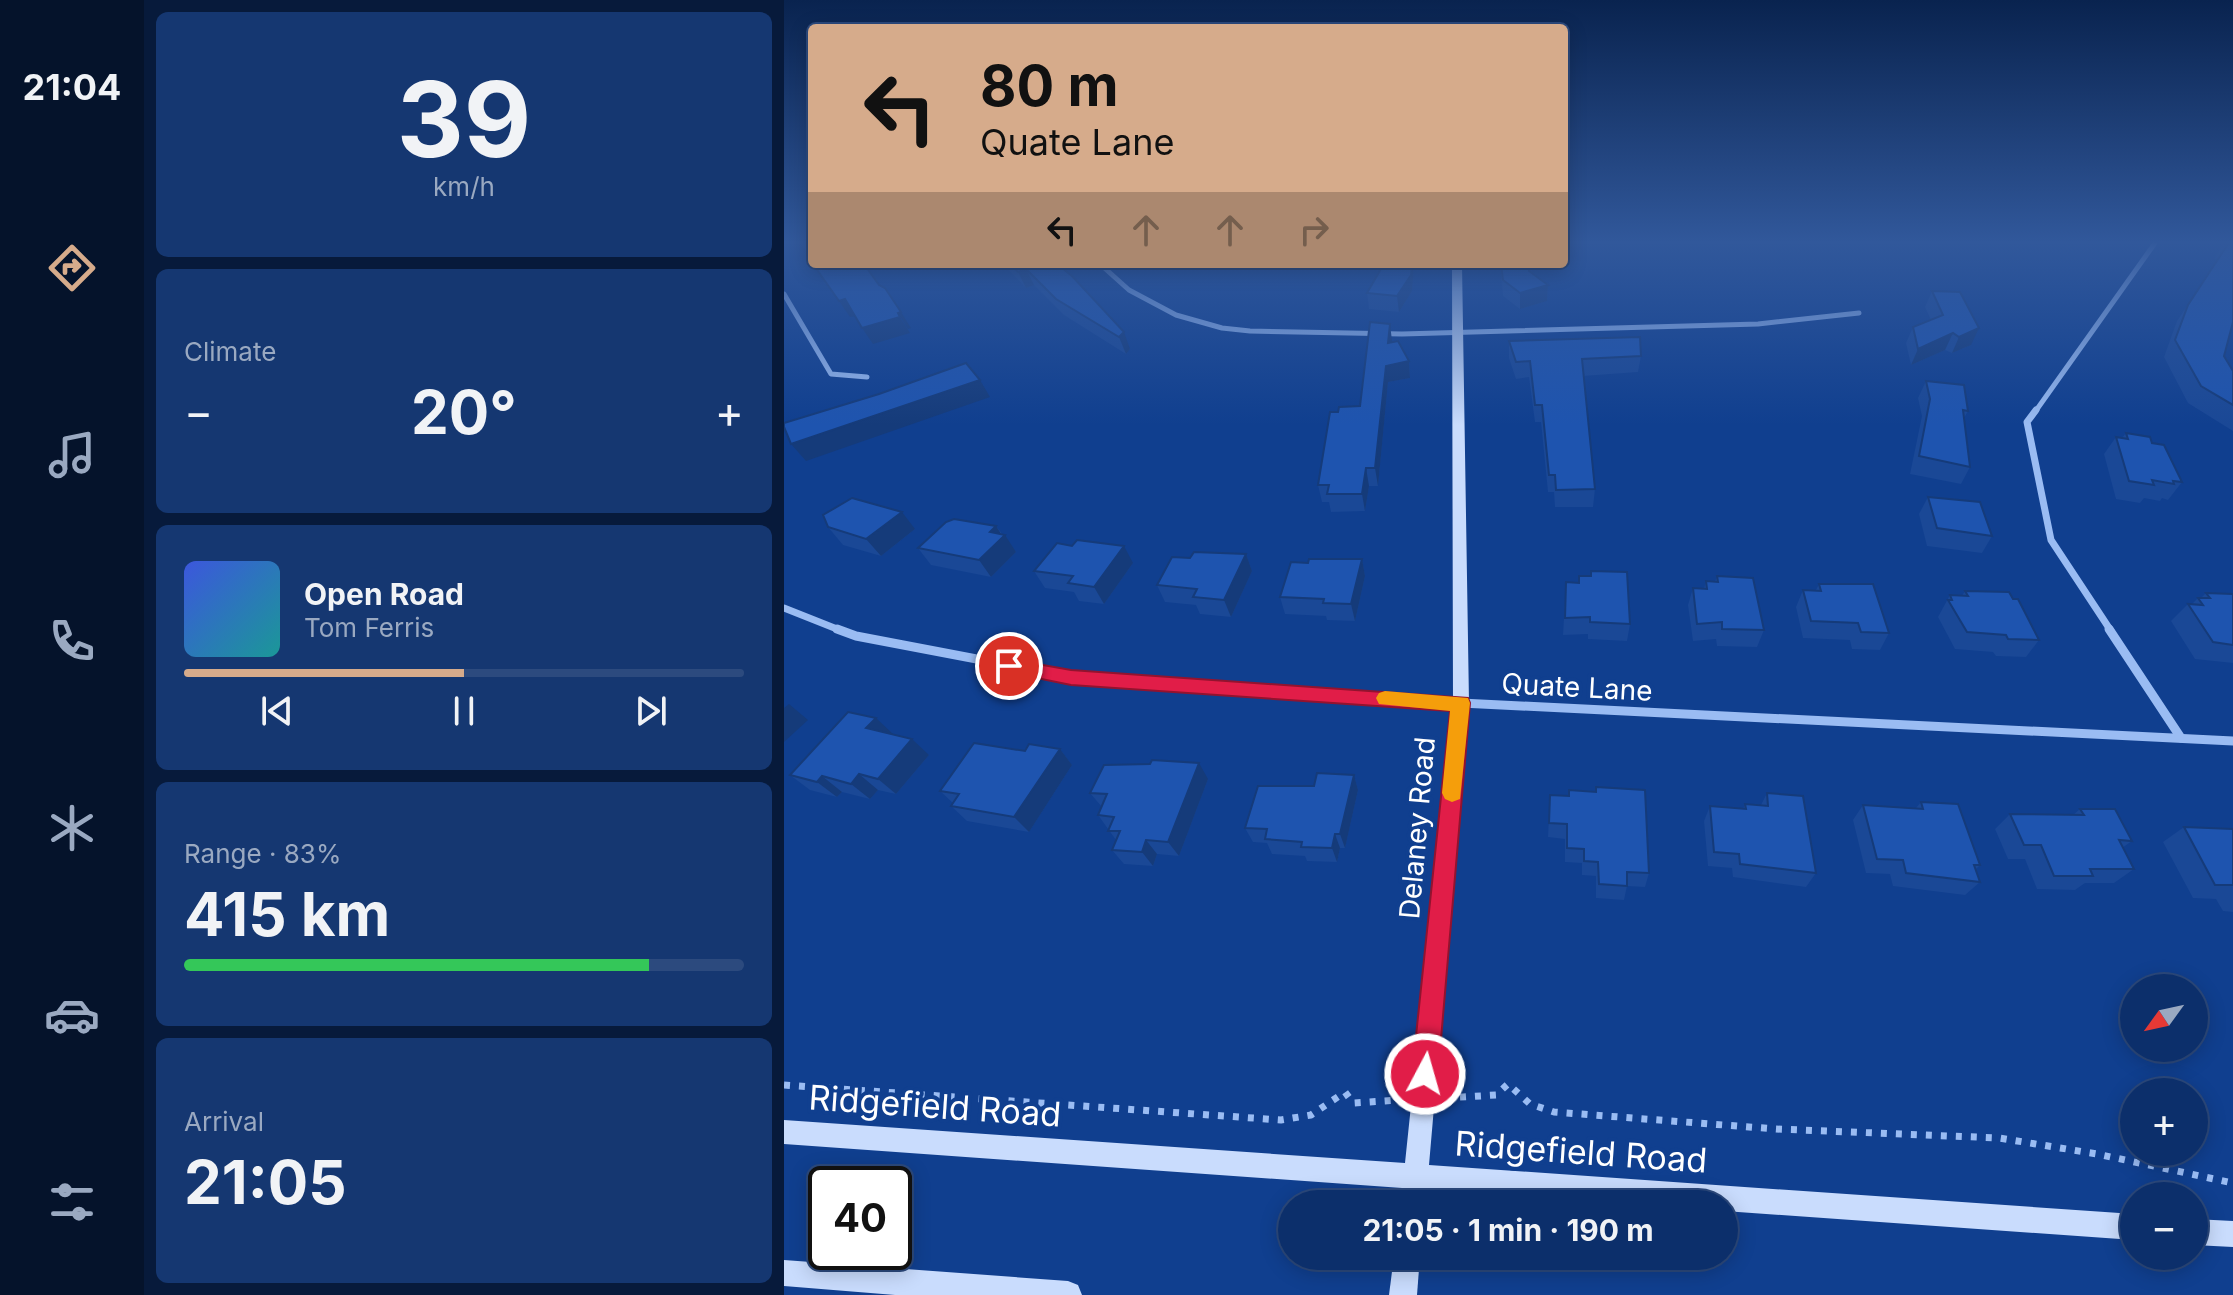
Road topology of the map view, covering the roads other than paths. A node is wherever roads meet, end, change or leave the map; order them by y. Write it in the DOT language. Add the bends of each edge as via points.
graph roads {
  1 [pos="790,303"];
  2 [pos="1151,303"];
  3 [pos="1458,303"];
  4 [pos="2112,303"];
  5 [pos="1859,313"];
  6 [pos="1459,332"];
  7 [pos="867,377"];
  8 [pos="784,608"];
  9 [pos="1461,703"];
  10 [pos="2181,738"];
  11 [pos="2233,741"];
  12 [pos="784,1132"];
  13 [pos="1415,1177"];
  14 [pos="1414,1190"];
  15 [pos="2120,1226"];
  16 [pos="2208,1233"];
  17 [pos="2233,1234"];
  18 [pos="1406,1270"];
  19 [pos="784,1273"];
  20 [pos="1068,1295"];
  21 [pos="1403,1295"];
  1 -- 7 [label="street" via="831,374"];
  2 -- 6 [label="street" via="1222,328"];
  3 -- 6 [label="street, Delaney Road"];
  4 -- 10 [label="street" via="2027,422 2051,540"];
  5 -- 6 [label="street" via="1758,324"];
  6 -- 9 [label="street, Delaney Road"];
  8 -- 9 [label="street, Quate Lane" via="856,636 1071,677"];
  9 -- 10 [label="street, Quate Lane"];
  9 -- 13 [label="street, Delaney Road"];
  10 -- 11 [label="street, Quate Lane"];
  12 -- 13 [label="street, Ridgefield Road"];
  13 -- 14 [label="street, Delaney Road"];
  13 -- 15 [label="street, Ridgefield Road"];
  16 -- 17 [label="street"];
  18 -- 21 [label="street"];
  19 -- 20 [label="street"];
}
